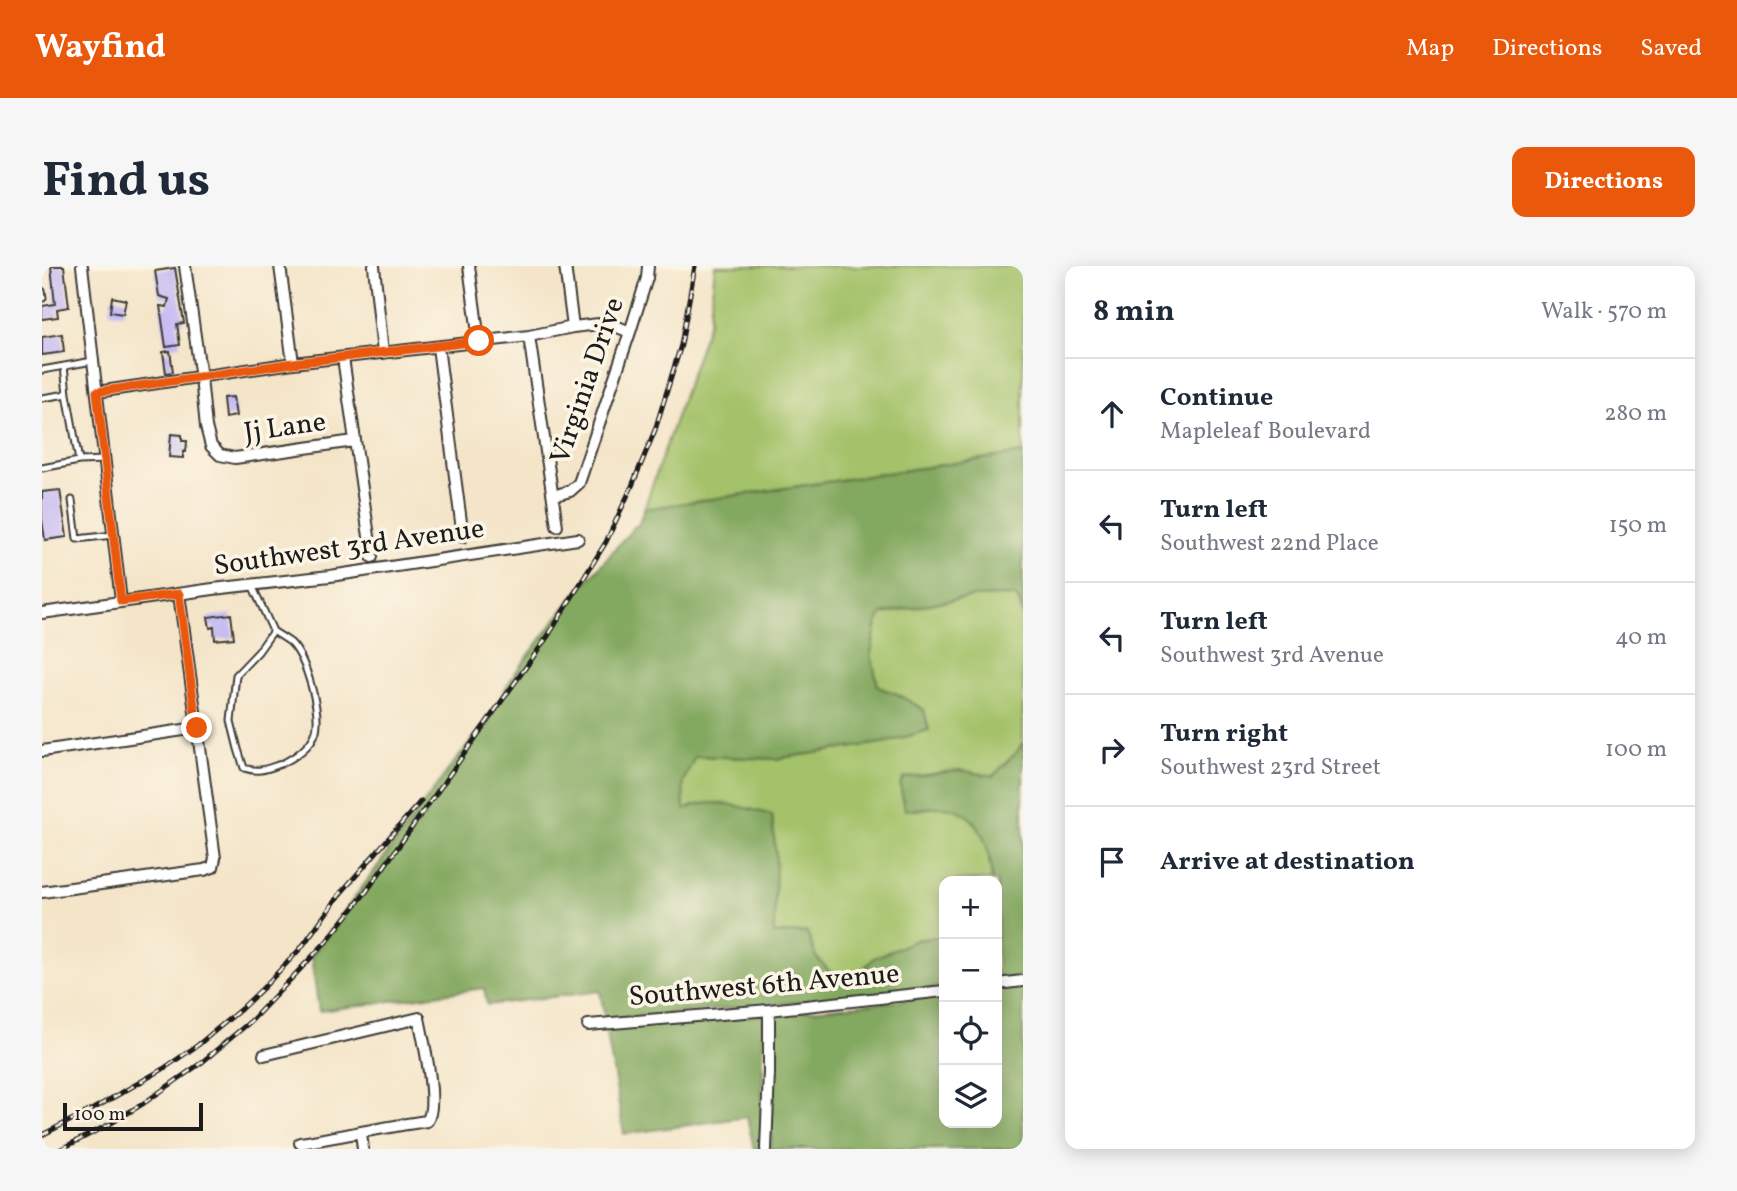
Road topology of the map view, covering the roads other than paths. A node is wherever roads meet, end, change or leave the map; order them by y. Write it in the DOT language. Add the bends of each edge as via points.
graph roads {
  1 [pos="82,266"];
  2 [pos="185,266"];
  3 [pos="279,266"];
  4 [pos="374,266"];
  5 [pos="469,266"];
  6 [pos="565,266"];
  7 [pos="648,266"];
  8 [pos="573,327"];
  9 [pos="630,332"];
  10 [pos="529,336"];
  11 [pos="479,341"];
  12 [pos="438,347"];
  13 [pos="383,353"];
  14 [pos="343,358"];
  15 [pos="93,361"];
  16 [pos="293,363"];
  17 [pos="64,366"];
  18 [pos="42,370"];
  19 [pos="201,378"];
  20 [pos="97,392"];
  21 [pos="67,394"];
  22 [pos="42,398"];
  23 [pos="354,441"];
  24 [pos="105,460"];
  25 [pos="79,461"];
  26 [pos="42,468"];
  27 [pos="553,496"];
  28 [pos="72,500"];
  29 [pos="556,526"];
  30 [pos="113,535"];
  31 [pos="463,537"];
  32 [pos="578,539"];
  33 [pos="372,557"];
  34 [pos="252,585"];
  35 [pos="179,594"];
  36 [pos="121,601"];
  37 [pos="42,613"];
  38 [pos="273,631"];
  39 [pos="197,728"];
  40 [pos="42,751"];
  41 [pos="42,892"];
  42 [pos="1023,981"];
  43 [pos="1002,983"];
  44 [pos="939,992"];
  45 [pos="769,1010"];
  46 [pos="587,1025"];
  47 [pos="264,1055"];
  48 [pos="361,1133"];
  49 [pos="300,1143"];
  50 [pos="363,1149"];
  51 [pos="766,1149"];
  1 -- 15 [label="street"];
  2 -- 19 [label="street"];
  3 -- 16 [label="street"];
  4 -- 13 [label="street"];
  5 -- 11 [label="street"];
  6 -- 8 [label="street"];
  7 -- 9 [label="street, Virginia Drive"];
  8 -- 9 [label="street" via="608,323"];
  8 -- 10 [label="street"];
  9 -- 27 [label="street, Virginia Drive" via="579,482 570,491"];
  10 -- 11 [label="street"];
  10 -- 27 [label="street"];
  11 -- 12 [label="street"];
  12 -- 13 [label="street"];
  12 -- 31 [label="street"];
  13 -- 14 [label="street"];
  14 -- 16 [label="street"];
  14 -- 23 [label="street"];
  15 -- 17 [label="lane"];
  15 -- 20 [label="street"];
  16 -- 19 [label="street"];
  17 -- 18 [label="lane"];
  17 -- 21 [label="lane"];
  19 -- 20 [label="street"];
  19 -- 23 [label="street, Jj Lane" via="206,427 211,446 220,455 235,458"];
  20 -- 24 [label="street"];
  21 -- 22 [label="lane"];
  21 -- 25 [label="lane"];
  23 -- 33 [label="street"];
  24 -- 25 [label="lane"];
  24 -- 30 [label="street"];
  25 -- 26 [label="lane"];
  27 -- 29 [label="street"];
  28 -- 30 [label="lane" via="77,539"];
  30 -- 36 [label="street"];
  32 -- 34 [label="street, Southwest 3rd Avenue"];
  34 -- 35 [label="street, Southwest 3rd Avenue"];
  34 -- 38 [label="lane"];
  35 -- 36 [label="street, Southwest 3rd Avenue"];
  35 -- 39 [label="street"];
  36 -- 37 [label="street, Southwest 3rd Avenue"];
  38 -- 38 [label="lane" via="236,675 231,721 244,768 256,772 284,763 308,745 316,732 311,686 302,659 292,644"];
  39 -- 40 [label="street"];
  39 -- 41 [label="street" via="214,867"];
  42 -- 43 [label="street"];
  44 -- 45 [label="street, Southwest 6th Avenue"];
  45 -- 46 [label="street, Southwest 6th Avenue"];
  45 -- 51 [label="street"];
  47 -- 48 [label="street" via="419,1018 427,1052 431,1116 426,1121"];
  48 -- 49 [label="street"];
  48 -- 50 [label="street"];
}
